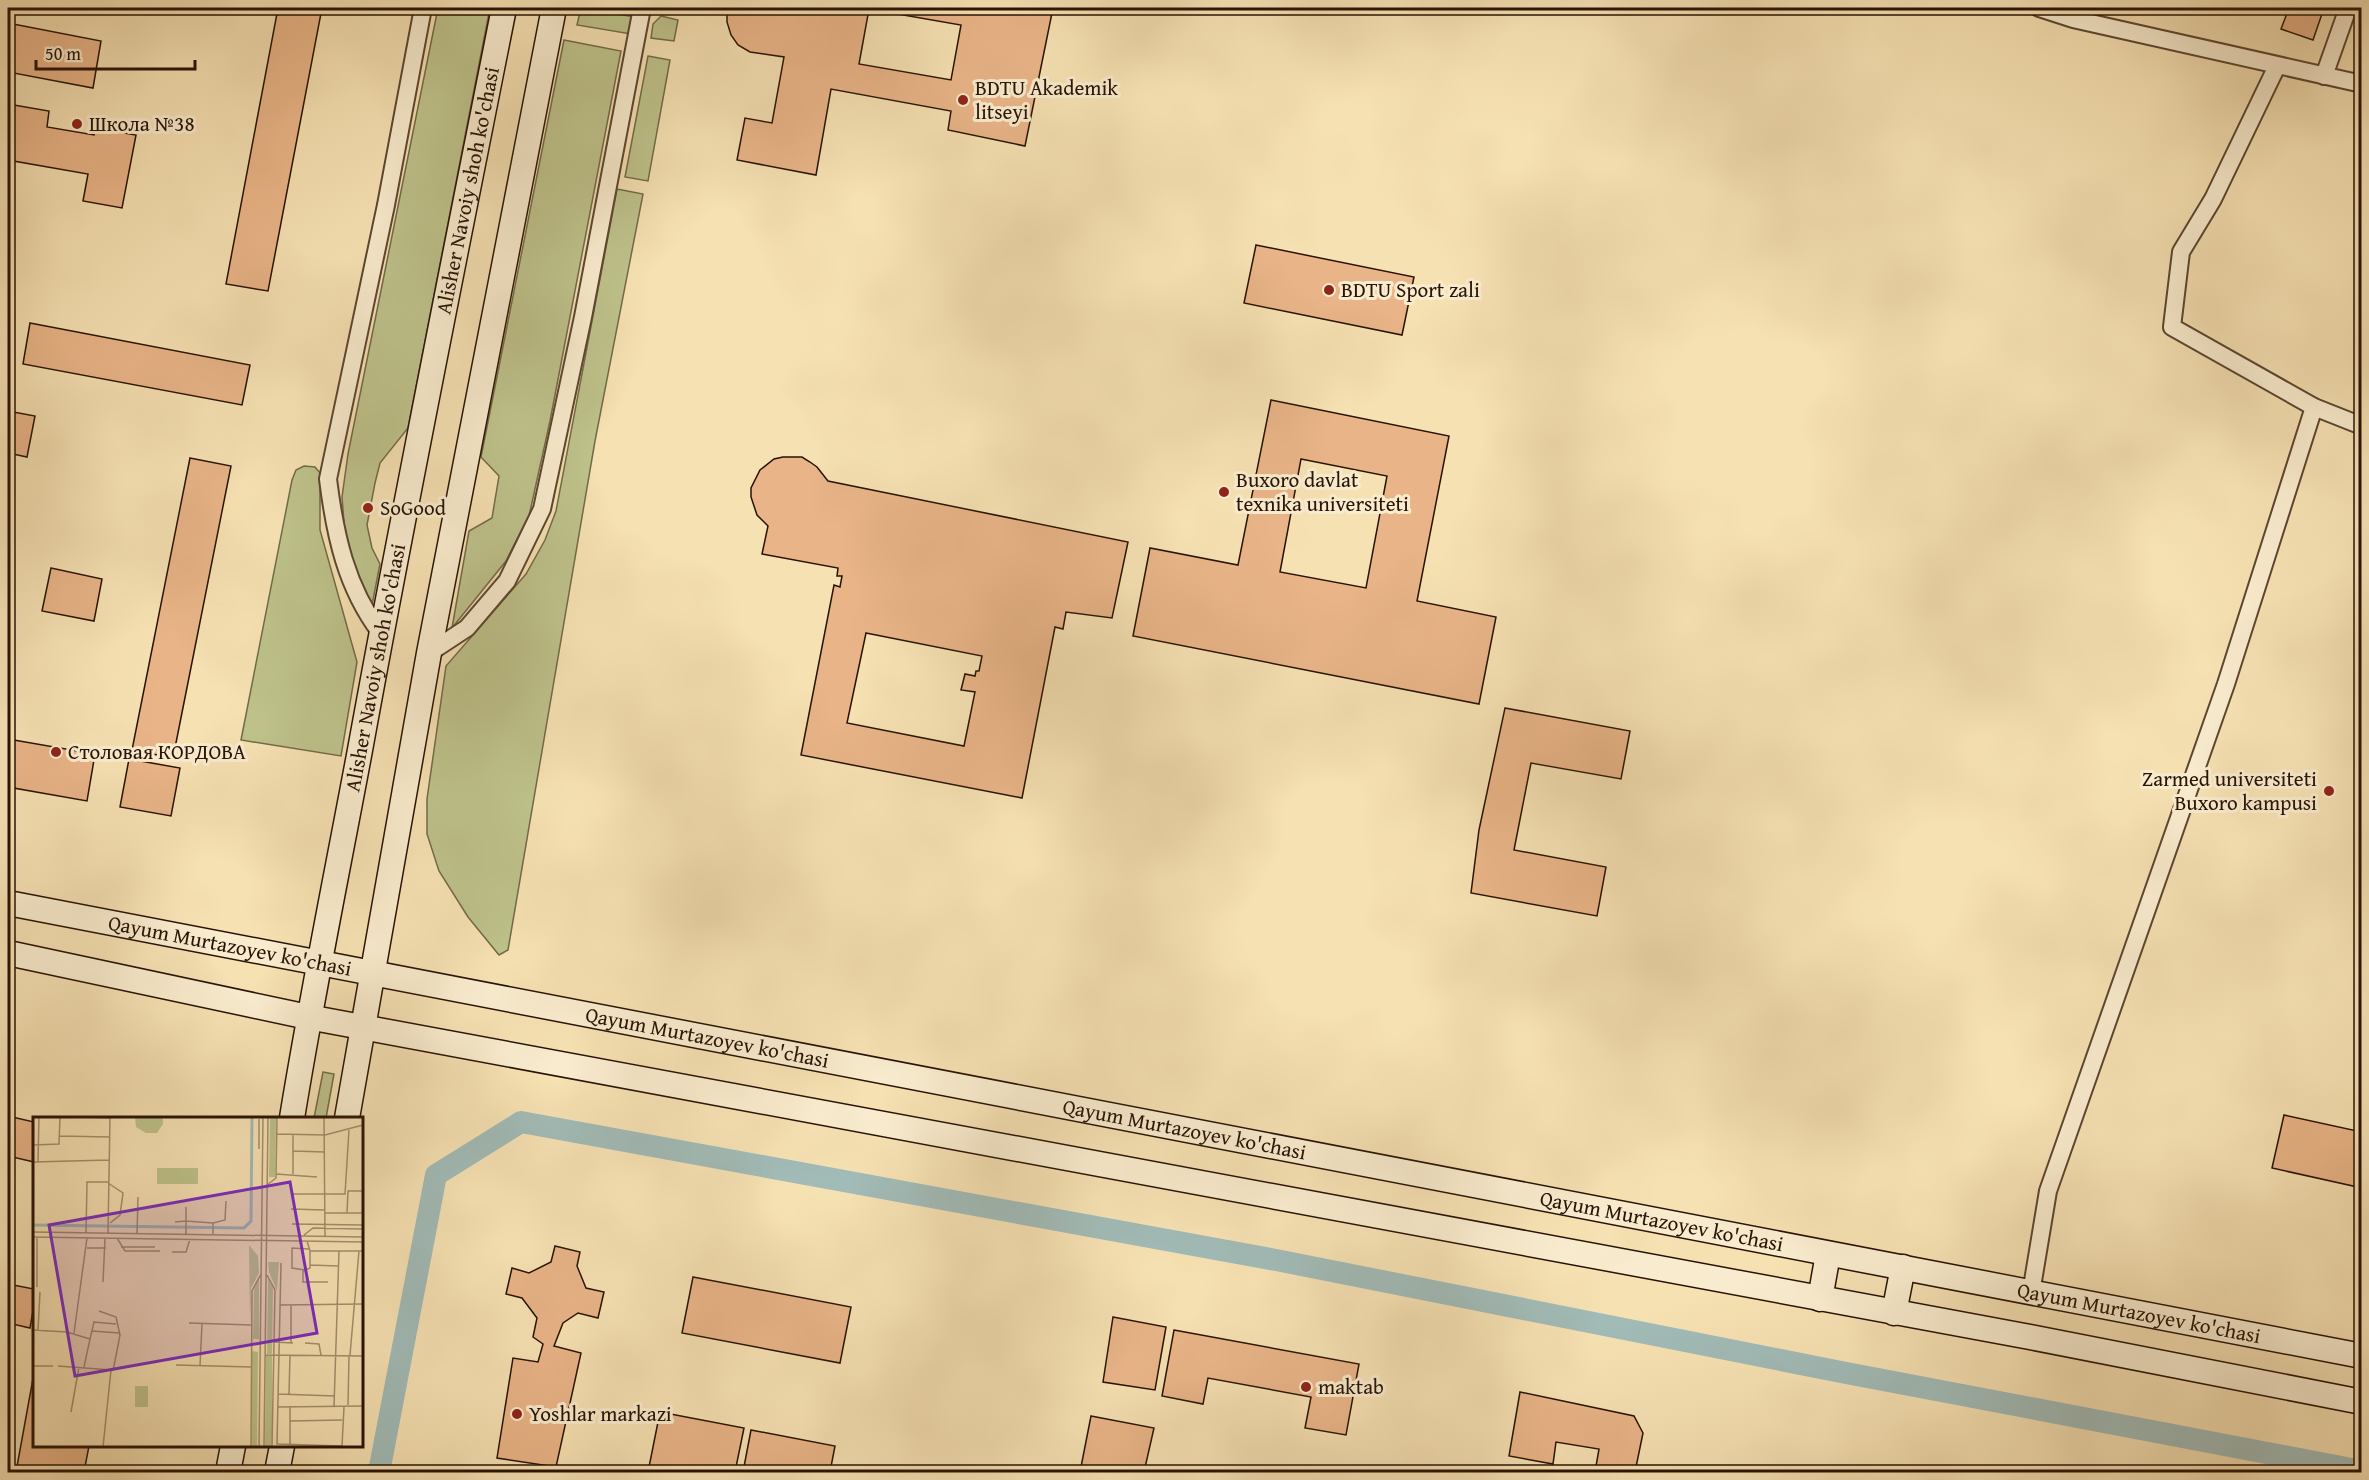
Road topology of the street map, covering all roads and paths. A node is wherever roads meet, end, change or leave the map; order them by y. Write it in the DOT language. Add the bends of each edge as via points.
graph roads {
  1 [pos="423,8"];
  2 [pos="504,8"];
  3 [pos="554,8"];
  4 [pos="642,8"];
  5 [pos="2039,8"];
  6 [pos="2348,8"];
  7 [pos="2277,66"];
  8 [pos="2324,76"];
  9 [pos="2361,84"];
  10 [pos="2314,407"];
  11 [pos="2361,426"];
  12 [pos="380,632"];
  13 [pos="429,654"];
  14 [pos="8,903"];
  15 [pos="8,953"];
  16 [pos="318,963"];
  17 [pos="374,974"];
  18 [pos="308,1017"];
  19 [pos="364,1028"];
  20 [pos="292,1117"];
  21 [pos="347,1117"];
  22 [pos="1828,1254"];
  23 [pos="1903,1267"];
  24 [pos="2031,1293"];
  25 [pos="1820,1299"];
  26 [pos="1894,1313"];
  27 [pos="2361,1356"];
  28 [pos="2361,1402"];
  29 [pos="233,1447"];
  30 [pos="282,1447"];
  31 [pos="228,1473"];
  32 [pos="277,1473"];
  1 -- 12 [label="street" via="328,479 333,523 343,560 356,595"];
  2 -- 12 [label="street, Alisher Navoiy shoh ko'chasi"];
  3 -- 13 [label="street"];
  4 -- 13 [label="street" via="542,509 507,580 467,628"];
  5 -- 7 [label="street"];
  6 -- 8 [label="street"];
  7 -- 8 [label="street"];
  7 -- 10 [label="street" via="2213,199 2181,252 2172,327"];
  8 -- 9 [label="street"];
  10 -- 11 [label="street"];
  10 -- 24 [label="street" via="2226,684 2048,1191"];
  12 -- 16 [label="street, Alisher Navoiy shoh ko'chasi"];
  13 -- 17 [label="street"];
  14 -- 16 [label="street, Qayum Murtazoyev ko'chasi"];
  15 -- 18 [label="street"];
  16 -- 17 [label="street, Qayum Murtazoyev ko'chasi"];
  16 -- 18 [label="street, Alisher Navoiy shoh ko'chasi"];
  17 -- 19 [label="street"];
  17 -- 22 [label="street, Qayum Murtazoyev ko'chasi"];
  18 -- 19 [label="street"];
  18 -- 20 [label="street, Alisher Navoiy shoh ko'chasi"];
  19 -- 21 [label="street"];
  19 -- 25 [label="street"];
  22 -- 23 [label="street, Qayum Murtazoyev ko'chasi"];
  22 -- 25 [label="street"];
  23 -- 24 [label="street, Qayum Murtazoyev ko'chasi"];
  23 -- 26 [label="street"];
  24 -- 27 [label="street, Qayum Murtazoyev ko'chasi"];
  25 -- 26 [label="street"];
  26 -- 28 [label="street"];
  29 -- 31 [label="street"];
  30 -- 32 [label="street"];
}
